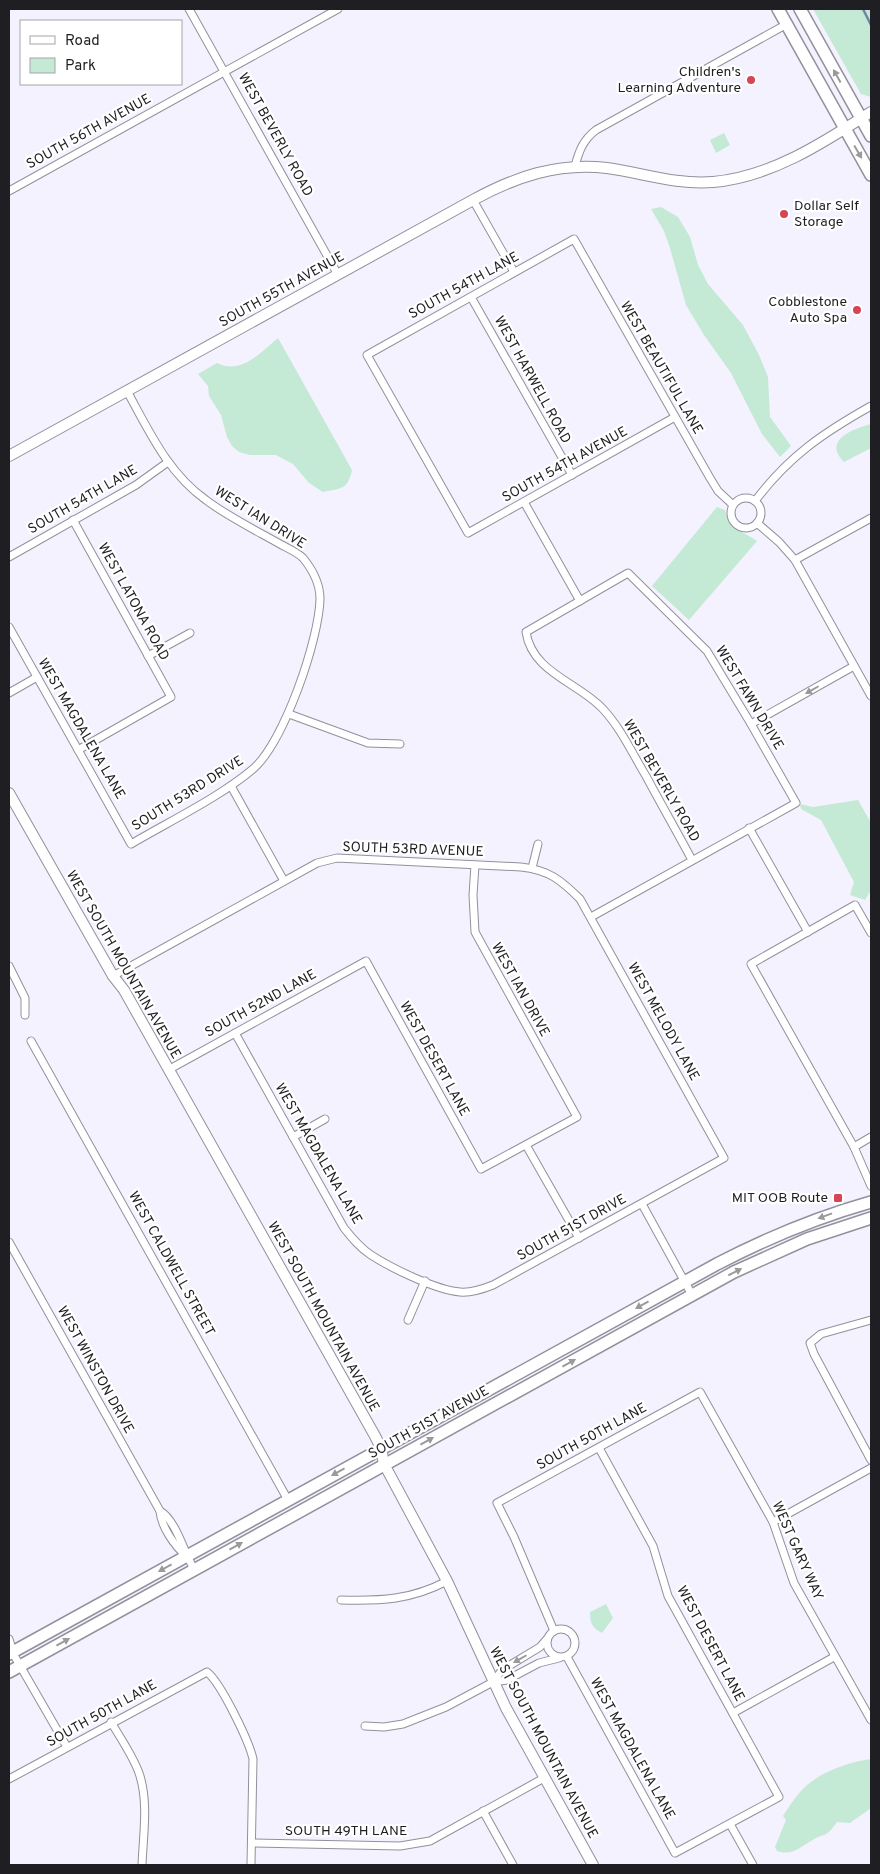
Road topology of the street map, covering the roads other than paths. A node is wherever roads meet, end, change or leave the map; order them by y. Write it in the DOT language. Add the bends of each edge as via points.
graph roads {
  1 [pos="189,9"];
  2 [pos="338,9"];
  3 [pos="778,9"];
  4 [pos="800,9"];
  5 [pos="786,24"];
  6 [pos="225,72"];
  7 [pos="866,115"];
  8 [pos="845,128"];
  9 [pos="871,136"];
  10 [pos="575,166"];
  11 [pos="871,175"];
  12 [pos="9,191"];
  13 [pos="473,200"];
  14 [pos="574,239"];
  15 [pos="514,272"];
  16 [pos="338,274"];
  17 [pos="471,296"];
  18 [pos="127,391"];
  19 [pos="871,406"];
  20 [pos="675,417"];
  21 [pos="9,456"];
  22 [pos="168,462"];
  23 [pos="572,475"];
  24 [pos="756,501"];
  25 [pos="524,502"];
  26 [pos="733,505"];
  27 [pos="871,518"];
  28 [pos="73,520"];
  29 [pos="757,523"];
  30 [pos="468,533"];
  31 [pos="9,557"];
  32 [pos="795,560"];
  33 [pos="580,601"];
  34 [pos="9,627"];
  35 [pos="190,633"];
  36 [pos="148,656"];
  37 [pos="854,666"];
  38 [pos="37,677"];
  39 [pos="9,693"];
  40 [pos="871,696"];
  41 [pos="289,714"];
  42 [pos="751,724"];
  43 [pos="400,744"];
  44 [pos="78,750"];
  45 [pos="230,786"];
  46 [pos="9,793"];
  47 [pos="749,828"];
  48 [pos="131,844"];
  49 [pos="538,844"];
  50 [pos="692,860"];
  51 [pos="475,865"];
  52 [pos="532,868"];
  53 [pos="284,881"];
  54 [pos="580,899"];
  55 [pos="591,918"];
  56 [pos="808,932"];
  57 [pos="871,933"];
  58 [pos="366,961"];
  59 [pos="9,966"];
  60 [pos="113,976"];
  61 [pos="25,1014"];
  62 [pos="235,1032"];
  63 [pos="31,1041"];
  64 [pos="168,1070"];
  65 [pos="325,1119"];
  66 [pos="293,1137"];
  67 [pos="871,1137"];
  68 [pos="526,1145"];
  69 [pos="854,1147"];
  70 [pos="724,1158"];
  71 [pos="871,1186"];
  72 [pos="871,1202"];
  73 [pos="642,1204"];
  74 [pos="871,1218"];
  75 [pos="579,1238"];
  76 [pos="9,1242"];
  77 [pos="425,1281"];
  78 [pos="685,1281"];
  79 [pos="692,1295"];
  80 [pos="408,1320"];
  81 [pos="871,1320"];
  82 [pos="700,1392"];
  83 [pos="381,1448"];
  84 [pos="599,1448"];
  85 [pos="871,1460"];
  86 [pos="384,1464"];
  87 [pos="871,1468"];
  88 [pos="288,1500"];
  89 [pos="773,1522"];
  90 [pos="186,1556"];
  91 [pos="194,1569"];
  92 [pos="447,1581"];
  93 [pos="341,1600"];
  94 [pos="554,1631"];
  95 [pos="548,1638"];
  96 [pos="9,1639"];
  97 [pos="10,1652"];
  98 [pos="563,1657"];
  99 [pos="834,1657"];
  100 [pos="20,1665"];
  101 [pos="9,1672"];
  102 [pos="493,1682"];
  103 [pos="733,1713"];
  104 [pos="871,1720"];
  105 [pos="111,1722"];
  106 [pos="364,1726"];
  107 [pos="67,1747"];
  108 [pos="544,1778"];
  109 [pos="9,1779"];
  110 [pos="483,1811"];
  111 [pos="730,1824"];
  112 [pos="252,1843"];
  113 [pos="142,1865"];
  114 [pos="251,1865"];
  115 [pos="513,1865"];
  116 [pos="593,1865"];
  117 [pos="753,1865"];
  1 -- 6 [label="street, WEST BEVERLY ROAD"];
  2 -- 6 [label="street, SOUTH 56TH AVENUE"];
  3 -- 5 [label="main road"];
  7 -- 4 [label="main road, one-way"];
  5 -- 8 [label="main road"];
  5 -- 10 [label="street" via="587,136"];
  6 -- 12 [label="street, SOUTH 56TH AVENUE"];
  6 -- 16 [label="street, WEST BEVERLY ROAD"];
  7 -- 8 [label="street, SOUTH 55TH AVENUE"];
  7 -- 9 [label="main road"];
  8 -- 10 [label="street, SOUTH 55TH AVENUE" via="763,171 713,182 673,180 608,168"];
  8 -- 11 [label="main road, one-way"];
  10 -- 13 [label="street, SOUTH 55TH AVENUE" via="525,176"];
  13 -- 15 [label="street"];
  13 -- 16 [label="street, SOUTH 55TH AVENUE"];
  14 -- 15 [label="street, SOUTH 54TH LANE"];
  14 -- 20 [label="street, WEST BEAUTIFUL LANE"];
  15 -- 17 [label="street, SOUTH 54TH LANE"];
  16 -- 18 [label="street, SOUTH 55TH AVENUE"];
  17 -- 23 [label="street, WEST HARWELL ROAD"];
  17 -- 30 [label="street, SOUTH 54TH LANE" via="366,355"];
  18 -- 21 [label="street, SOUTH 55TH AVENUE"];
  18 -- 22 [label="street, WEST IAN DRIVE"];
  19 -- 24 [label="street" via="808,446 777,473"];
  20 -- 23 [label="street, SOUTH 54TH AVENUE"];
  20 -- 26 [label="street, WEST BEAUTIFUL LANE" via="718,491"];
  22 -- 28 [label="street, SOUTH 54TH LANE" via="136,485"];
  22 -- 41 [label="street, WEST IAN DRIVE" via="206,501 302,556 314,574 320,598 315,635"];
  23 -- 25 [label="street, SOUTH 54TH AVENUE"];
  24 -- 26 [label="street" via="746,497"];
  24 -- 29 [label="street" via="761,514"];
  25 -- 30 [label="street, SOUTH 54TH AVENUE"];
  25 -- 33 [label="street"];
  26 -- 29 [label="street" via="730,513 738,526 748,528"];
  27 -- 32 [label="street"];
  28 -- 31 [label="street, SOUTH 54TH LANE"];
  28 -- 36 [label="street, WEST LATONA ROAD"];
  29 -- 32 [label="street"];
  32 -- 37 [label="street"];
  33 -- 42 [label="street, WEST FAWN DRIVE" via="628,573 704,647"];
  33 -- 50 [label="street, WEST BEVERLY ROAD" via="526,632 528,644 545,666 601,707 620,731"];
  34 -- 38 [label="street, WEST MAGDALENA LANE"];
  35 -- 36 [label="street"];
  36 -- 44 [label="street, WEST LATONA ROAD" via="171,697"];
  37 -- 40 [label="street"];
  37 -- 42 [label="street, one-way"];
  38 -- 39 [label="street"];
  38 -- 44 [label="street, WEST MAGDALENA LANE"];
  41 -- 43 [label="street" via="368,743"];
  41 -- 45 [label="street, SOUTH 53RD DRIVE" via="274,743 255,768"];
  42 -- 47 [label="street, WEST FAWN DRIVE" via="796,803"];
  44 -- 48 [label="street, WEST MAGDALENA LANE"];
  45 -- 48 [label="street, SOUTH 53RD DRIVE"];
  45 -- 53 [label="street"];
  46 -- 60 [label="street, WEST SOUTH MOUNTAIN AVENUE"];
  47 -- 50 [label="street"];
  47 -- 56 [label="street"];
  49 -- 52 [label="street"];
  50 -- 55 [label="street"];
  51 -- 52 [label="street, SOUTH 53RD AVENUE"];
  51 -- 53 [label="street, SOUTH 53RD AVENUE" via="337,858 317,863"];
  51 -- 68 [label="street, WEST IAN DRIVE" via="475,932 577,1117"];
  52 -- 54 [label="street, SOUTH 53RD AVENUE" via="550,873"];
  53 -- 60 [label="street, SOUTH 53RD AVENUE"];
  54 -- 55 [label="street, WEST MELODY LANE"];
  55 -- 70 [label="street, WEST MELODY LANE"];
  56 -- 57 [label="street" via="855,905"];
  56 -- 69 [label="street" via="751,964"];
  58 -- 62 [label="street, SOUTH 52ND LANE"];
  58 -- 68 [label="street, WEST DESERT LANE" via="481,1169"];
  59 -- 61 [label="street" via="25,998"];
  60 -- 64 [label="street, WEST SOUTH MOUNTAIN AVENUE"];
  62 -- 64 [label="street, SOUTH 52ND LANE"];
  62 -- 66 [label="street, WEST MAGDALENA LANE"];
  63 -- 88 [label="street, WEST CALDWELL STREET"];
  64 -- 83 [label="street, WEST SOUTH MOUNTAIN AVENUE"];
  65 -- 66 [label="street"];
  66 -- 77 [label="street, WEST MAGDALENA LANE" via="356,1244 370,1255"];
  67 -- 69 [label="street"];
  68 -- 75 [label="street"];
  69 -- 71 [label="street"];
  70 -- 73 [label="street, SOUTH 51ST DRIVE"];
  72 -- 78 [label="main road, SOUTH 51ST AVENUE, one-way" via="778,1234"];
  73 -- 75 [label="street, SOUTH 51ST DRIVE"];
  73 -- 78 [label="street"];
  79 -- 74 [label="main road, SOUTH 51ST AVENUE, one-way" via="781,1250"];
  75 -- 77 [label="street, SOUTH 51ST DRIVE" via="479,1290 451,1291"];
  76 -- 90 [label="street, WEST WINSTON DRIVE" via="161,1517 183,1545"];
  77 -- 80 [label="street"];
  78 -- 79 [label="street"];
  78 -- 83 [label="main road, SOUTH 51ST AVENUE, one-way"];
  86 -- 79 [label="main road, SOUTH 51ST AVENUE, one-way"];
  81 -- 85 [label="street" via="821,1334 810,1343"];
  82 -- 84 [label="street, SOUTH 50TH LANE"];
  82 -- 89 [label="street, WEST GARY WAY"];
  83 -- 86 [label="street, WEST SOUTH MOUNTAIN AVENUE"];
  83 -- 88 [label="main road, SOUTH 51ST AVENUE, one-way"];
  84 -- 94 [label="street, SOUTH 50TH LANE" via="497,1503"];
  84 -- 103 [label="street, WEST DESERT LANE" via="653,1546 668,1596"];
  91 -- 86 [label="main road, SOUTH 51ST AVENUE, one-way"];
  86 -- 92 [label="street, WEST SOUTH MOUNTAIN AVENUE"];
  87 -- 89 [label="street"];
  88 -- 90 [label="main road, SOUTH 51ST AVENUE"];
  89 -- 99 [label="street, WEST GARY WAY" via="794,1583"];
  90 -- 91 [label="street, WEST WINSTON DRIVE"];
  90 -- 97 [label="main road, SOUTH 51ST AVENUE, one-way"];
  100 -- 91 [label="main road, SOUTH 51ST AVENUE, one-way"];
  92 -- 93 [label="street" via="406,1597 381,1601"];
  92 -- 102 [label="street, WEST SOUTH MOUNTAIN AVENUE"];
  94 -- 95 [label="street"];
  94 -- 98 [label="street" via="562,1629 573,1635 575,1647"];
  95 -- 98 [label="street, WEST MAGDALENA LANE" via="549,1652"];
  95 -- 102 [label="street, one-way" via="502,1670"];
  96 -- 97 [label="street"];
  97 -- 100 [label="street"];
  98 -- 102 [label="street" via="539,1664 507,1680"];
  98 -- 111 [label="street, WEST MAGDALENA LANE" via="675,1853"];
  99 -- 103 [label="street"];
  99 -- 104 [label="street, WEST GARY WAY"];
  100 -- 101 [label="main road, SOUTH 51ST AVENUE"];
  100 -- 107 [label="street"];
  102 -- 106 [label="street" via="446,1707 403,1724"];
  102 -- 108 [label="street, WEST SOUTH MOUNTAIN AVENUE"];
  103 -- 111 [label="street, WEST DESERT LANE" via="779,1797"];
  105 -- 107 [label="street, SOUTH 50TH LANE"];
  105 -- 112 [label="street, SOUTH 50TH LANE" via="207,1672 212,1675 246,1736 253,1759"];
  105 -- 113 [label="street" via="134,1762 142,1784"];
  107 -- 109 [label="street, SOUTH 50TH LANE"];
  108 -- 110 [label="street, SOUTH 49TH LANE"];
  108 -- 116 [label="street, WEST SOUTH MOUNTAIN AVENUE"];
  110 -- 112 [label="street, SOUTH 49TH LANE" via="430,1840 400,1846"];
  110 -- 115 [label="street"];
  111 -- 117 [label="street"];
  112 -- 114 [label="street"];
}
